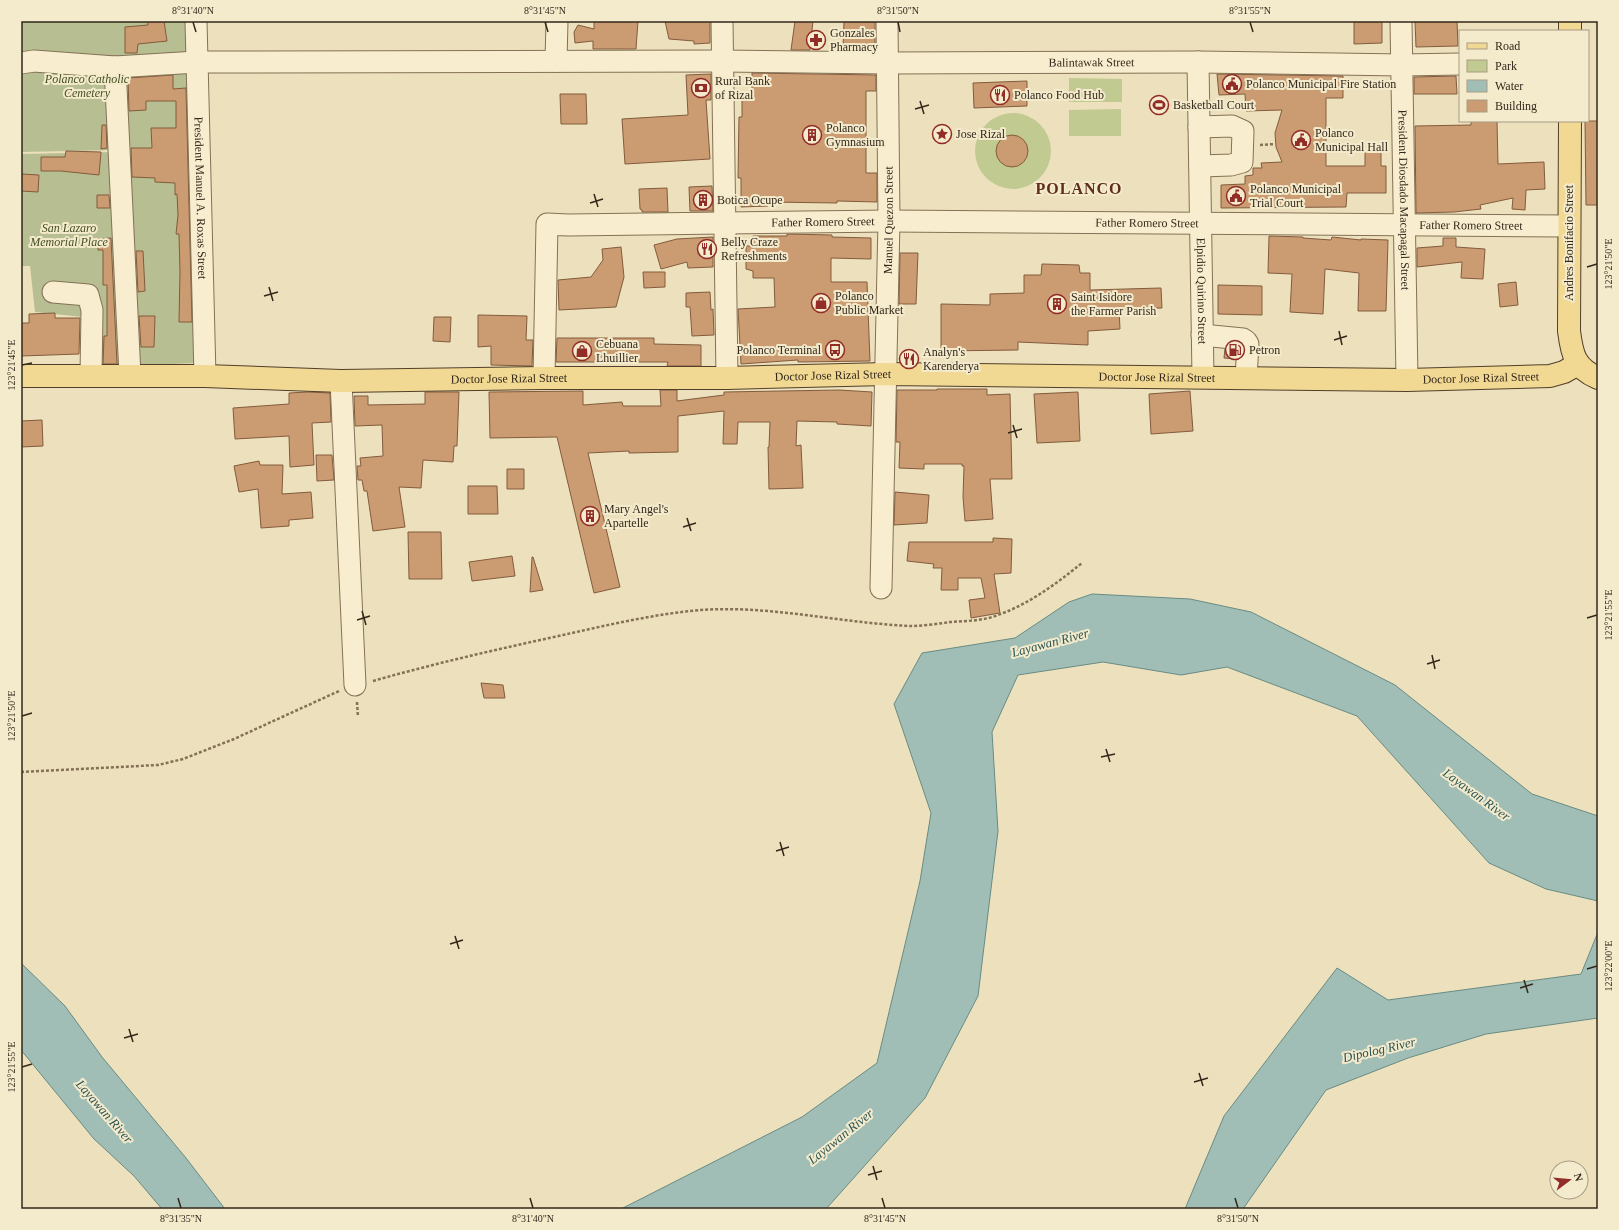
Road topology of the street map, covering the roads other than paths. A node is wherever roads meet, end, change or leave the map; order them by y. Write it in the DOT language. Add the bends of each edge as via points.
graph roads {
  1 [pos="196,21"];
  2 [pos="557,21"];
  3 [pos="722,21"];
  4 [pos="887,21"];
  5 [pos="1401,21"];
  6 [pos="722,60"];
  7 [pos="556,61"];
  8 [pos="197,62"];
  9 [pos="1198,62"];
  10 [pos="21,63"];
  11 [pos="887,63"];
  12 [pos="1459,64"];
  13 [pos="1402,65"];
  14 [pos="115,67"];
  15 [pos="1570,122"];
  16 [pos="1199,127"];
  17 [pos="1200,166"];
  18 [pos="889,221"];
  19 [pos="725,223"];
  20 [pos="1200,223"];
  21 [pos="1405,225"];
  22 [pos="1569,226"];
  23 [pos="53,292"];
  24 [pos="1202,335"];
  25 [pos="1578,364"];
  26 [pos="886,374"];
  27 [pos="91,375"];
  28 [pos="130,375"];
  29 [pos="21,376"];
  30 [pos="205,376"];
  31 [pos="1203,377"];
  32 [pos="544,378"];
  33 [pos="727,378"];
  34 [pos="1246,378"];
  35 [pos="1598,378"];
  36 [pos="1407,380"];
  37 [pos="341,381"];
  38 [pos="880,588"];
  39 [pos="355,686"];
  1 -- 8 [label="street, President Manuel A. Roxas Street"];
  2 -- 7 [label="street"];
  3 -- 6 [label="street"];
  4 -- 11 [label="street, Manuel Quezon Street"];
  5 -- 13 [label="street, President Diosdado Macapagal Street"];
  6 -- 7 [label="street, Balintawak Street"];
  6 -- 11 [label="street, Balintawak Street"];
  6 -- 19 [label="street"];
  7 -- 8 [label="street, Balintawak Street"];
  8 -- 14 [label="street, Balintawak Street"];
  8 -- 30 [label="street, President Manuel A. Roxas Street"];
  9 -- 11 [label="street, Balintawak Street"];
  9 -- 13 [label="street, Balintawak Street"];
  9 -- 16 [label="street, Elpidio Quirino Street"];
  10 -- 14 [label="street, Balintawak Street" via="34,61"];
  11 -- 18 [label="street, Manuel Quezon Street"];
  12 -- 13 [label="street, Balintawak Street"];
  13 -- 21 [label="street, President Diosdado Macapagal Street"];
  14 -- 28 [label="street"];
  15 -- 22 [label="main road, Andres Bonifacio Street"];
  16 -- 17 [label="street, Elpidio Quirino Street"];
  16 -- 17 [label="street" via="1232,126 1242,131 1242,162"];
  17 -- 20 [label="street, Elpidio Quirino Street"];
  18 -- 19 [label="street, Father Romero Street"];
  18 -- 20 [label="street, Father Romero Street"];
  18 -- 26 [label="street, Manuel Quezon Street"];
  19 -- 32 [label="street, Father Romero Street" via="547,224"];
  19 -- 33 [label="street"];
  20 -- 21 [label="street, Father Romero Street"];
  20 -- 24 [label="street, Elpidio Quirino Street"];
  21 -- 22 [label="street, Father Romero Street"];
  21 -- 36 [label="street, President Diosdado Macapagal Street"];
  22 -- 25 [label="main road, Andres Bonifacio Street" via="1569,331 1572,351"];
  23 -- 27 [label="street" via="88,294 92,310"];
  24 -- 31 [label="street, Elpidio Quirino Street"];
  24 -- 34 [label="street" via="1246,340"];
  25 -- 35 [label="main road"];
  25 -- 36 [label="main road, Doctor Jose Rizal Street" via="1550,376"];
  26 -- 31 [label="main road, Doctor Jose Rizal Street"];
  26 -- 33 [label="main road, Doctor Jose Rizal Street"];
  26 -- 38 [label="street, Manuel Quezon Street"];
  27 -- 28 [label="main road, Doctor Jose Rizal Street"];
  27 -- 29 [label="main road, Doctor Jose Rizal Street"];
  28 -- 30 [label="main road, Doctor Jose Rizal Street"];
  30 -- 37 [label="main road, Doctor Jose Rizal Street"];
  31 -- 34 [label="main road, Doctor Jose Rizal Street"];
  32 -- 33 [label="main road, Doctor Jose Rizal Street"];
  32 -- 37 [label="main road, Doctor Jose Rizal Street"];
  34 -- 36 [label="main road, Doctor Jose Rizal Street"];
  37 -- 39 [label="street"];
}
